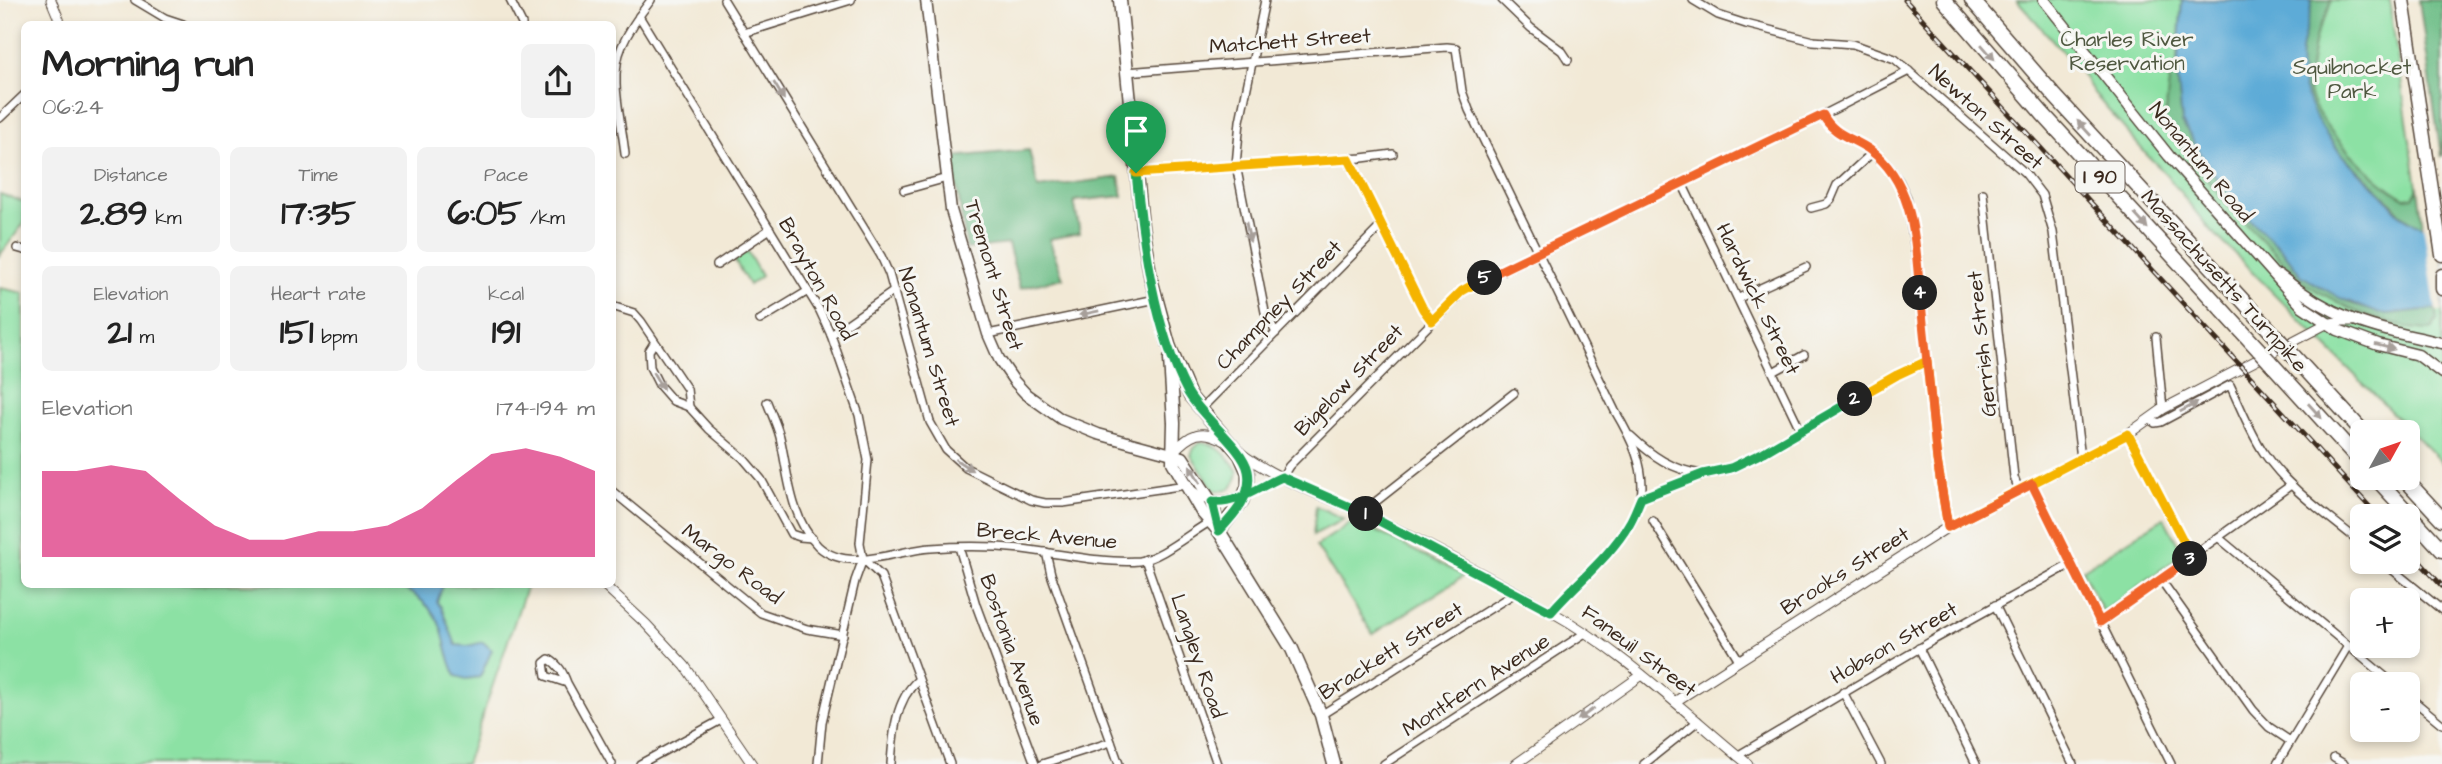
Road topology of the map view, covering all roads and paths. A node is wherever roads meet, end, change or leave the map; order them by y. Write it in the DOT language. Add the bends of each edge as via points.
graph roads {
  1 [pos="51,0"];
  2 [pos="510,0"];
  3 [pos="651,0"];
  4 [pos="724,0"];
  5 [pos="850,0"];
  6 [pos="926,0"];
  7 [pos="1120,0"];
  8 [pos="1265,0"];
  9 [pos="1502,0"];
  10 [pos="1693,0"];
  11 [pos="1944,0"];
  12 [pos="1972,0"];
  13 [pos="2044,0"];
  14 [pos="2403,0"];
  15 [pos="137,1"];
  16 [pos="824,4"];
  17 [pos="639,16"];
  18 [pos="60,21"];
  19 [pos="174,21"];
  20 [pos="520,21"];
  21 [pos="744,33"];
  22 [pos="1569,60"];
  23 [pos="1251,61"];
  24 [pos="1909,71"];
  25 [pos="1126,72"];
  26 [pos="21,98"];
  27 [pos="1823,115"];
  28 [pos="0,118"];
  29 [pos="1873,152"];
  30 [pos="625,154"];
  31 [pos="1393,154"];
  32 [pos="1349,159"];
  33 [pos="1236,165"];
  34 [pos="1136,173"];
  35 [pos="947,178"];
  36 [pos="1682,183"];
  37 [pos="2437,189"];
  38 [pos="904,190"];
  39 [pos="1983,194"];
  40 [pos="1811,208"];
  41 [pos="1382,225"];
  42 [pos="770,229"];
  43 [pos="2251,250"];
  44 [pos="1539,251"];
  45 [pos="2442,255"];
  46 [pos="717,265"];
  47 [pos="1806,267"];
  48 [pos="2442,275"];
  49 [pos="2442,289"];
  50 [pos="808,291"];
  51 [pos="894,291"];
  52 [pos="1739,298"];
  53 [pos="1156,299"];
  54 [pos="616,307"];
  55 [pos="760,320"];
  56 [pos="1432,321"];
  57 [pos="2354,321"];
  58 [pos="2326,324"];
  59 [pos="1276,333"];
  60 [pos="988,334"];
  61 [pos="831,335"];
  62 [pos="2156,337"];
  63 [pos="654,343"];
  64 [pos="2442,343"];
  65 [pos="1168,345"];
  66 [pos="1804,355"];
  67 [pos="1927,361"];
  68 [pos="1774,371"];
  69 [pos="2442,373"];
  70 [pos="1514,393"];
  71 [pos="767,402"];
  72 [pos="689,407"];
  73 [pos="1200,409"];
  74 [pos="2163,409"];
  75 [pos="1174,416"];
  76 [pos="2149,419"];
  77 [pos="2352,420"];
  78 [pos="1801,430"];
  79 [pos="1628,433"];
  80 [pos="2128,434"];
  81 [pos="1232,446"];
  82 [pos="2350,450"];
  83 [pos="1172,453"];
  84 [pos="2081,458"];
  85 [pos="1703,474"];
  86 [pos="1282,477"];
  87 [pos="2032,484"];
  88 [pos="1186,485"];
  89 [pos="2291,485"];
  90 [pos="2387,490"];
  91 [pos="2415,490"];
  92 [pos="2019,491"];
  93 [pos="616,495"];
  94 [pos="1245,495"];
  95 [pos="1641,498"];
  96 [pos="1212,502"];
  97 [pos="1366,514"];
  98 [pos="2442,519"];
  99 [pos="1653,521"];
  100 [pos="1215,524"];
  101 [pos="1948,527"];
  102 [pos="2350,534"];
  103 [pos="812,538"];
  104 [pos="2219,538"];
  105 [pos="959,547"];
  106 [pos="2442,550"];
  107 [pos="1046,552"];
  108 [pos="2192,558"];
  109 [pos="863,559"];
  110 [pos="1145,559"];
  111 [pos="2071,564"];
  112 [pos="2398,574"];
  113 [pos="2161,580"];
  114 [pos="607,588"];
  115 [pos="1515,593"];
  116 [pos="1995,605"];
  117 [pos="2442,610"];
  118 [pos="1551,612"];
  119 [pos="2100,622"];
  120 [pos="1585,633"];
  121 [pos="843,635"];
  122 [pos="2348,646"];
  123 [pos="1919,648"];
  124 [pos="1739,660"];
  125 [pos="2379,672"];
  126 [pos="1642,675"];
  127 [pos="918,680"];
  128 [pos="567,683"];
  129 [pos="1843,692"];
  130 [pos="1676,701"];
  131 [pos="2420,706"];
  132 [pos="1321,715"];
  133 [pos="721,719"];
  134 [pos="1698,720"];
  135 [pos="2442,724"];
  136 [pos="1111,741"];
  137 [pos="2290,741"];
  138 [pos="1737,756"];
  139 [pos="2334,758"];
  140 [pos="612,764"];
  141 [pos="640,764"];
  142 [pos="752,764"];
  143 [pos="818,764"];
  144 [pos="891,764"];
  145 [pos="950,764"];
  146 [pos="1035,764"];
  147 [pos="1042,764"];
  148 [pos="1119,764"];
  149 [pos="1217,764"];
  150 [pos="1334,764"];
  151 [pos="1384,764"];
  152 [pos="1516,764"];
  153 [pos="1644,764"];
  154 [pos="1748,764"];
  155 [pos="1881,764"];
  156 [pos="1976,764"];
  157 [pos="2073,764"];
  158 [pos="2171,764"];
  159 [pos="2277,764"];
  160 [pos="2344,764"];
  1 -- 18 [label="street"];
  2 -- 20 [label="street"];
  3 -- 17 [label="street"];
  4 -- 21 [label="street, Nonantum Street"];
  5 -- 16 [label="street"];
  6 -- 35 [label="main road, Tremont Street"];
  7 -- 25 [label="main road"];
  8 -- 23 [label="street"];
  9 -- 22 [label="street"];
  10 -- 24 [label="street, Newton Street" via="1718,15 1780,34 1878,51"];
  11 -- 82 [label="highway, Massachusetts Turnpike / I 90, one-way"];
  77 -- 12 [label="highway, Massachusetts Turnpike / I 90, one-way"];
  13 -- 43 [label="main road, Nonantum Road"];
  14 -- 37 [label="main road"];
  15 -- 19 [label="street"];
  16 -- 21 [label="street"];
  17 -- 30 [label="street" via="621,47 617,69"];
  17 -- 42 [label="street, Brayton Road"];
  21 -- 51 [label="street, Nonantum Street, one-way" via="881,256"];
  23 -- 25 [label="street, Matchett Street"];
  23 -- 33 [label="street"];
  23 -- 44 [label="street, Matchett Street" via="1456,48 1465,101"];
  24 -- 27 [label="street, Bigelow Street"];
  24 -- 84 [label="street, Newton Street" via="2025,173 2042,194 2063,298"];
  25 -- 34 [label="main road"];
  26 -- 28 [label="street"];
  27 -- 29 [label="street" via="1839,133"];
  27 -- 36 [label="street, Bigelow Street"];
  29 -- 40 [label="street" via="1837,185 1826,204"];
  29 -- 67 [label="street" via="1894,173 1909,206"];
  31 -- 32 [label="street"];
  32 -- 33 [label="street"];
  32 -- 41 [label="street"];
  33 -- 34 [label="street"];
  33 -- 59 [label="street, one-way" via="1265,312"];
  34 -- 53 [label="main road"];
  35 -- 38 [label="street"];
  35 -- 60 [label="main road, Tremont Street" via="953,219"];
  36 -- 44 [label="street, Bigelow Street"];
  36 -- 52 [label="street, Hardwick Street"];
  37 -- 45 [label="main road"];
  39 -- 92 [label="street, Gerrish Street"];
  41 -- 56 [label="street"];
  41 -- 59 [label="street, Champney Street"];
  42 -- 46 [label="street"];
  42 -- 50 [label="street, Brayton Road"];
  43 -- 57 [label="main road, Nonantum Road" via="2307,297"];
  43 -- 58 [label="main road, Nonantum Road" via="2293,297"];
  44 -- 56 [label="street, Bigelow Street" via="1466,288"];
  44 -- 79 [label="street"];
  47 -- 52 [label="street"];
  48 -- 49 [label="main road"];
  50 -- 55 [label="street"];
  50 -- 61 [label="street, Brayton Road"];
  51 -- 61 [label="street"];
  51 -- 88 [label="street, Nonantum Street, one-way" via="933,431 966,468 1045,503"];
  52 -- 68 [label="street, Hardwick Street"];
  53 -- 60 [label="street, one-way"];
  53 -- 65 [label="main road"];
  54 -- 63 [label="street" via="634,313"];
  56 -- 86 [label="street, Bigelow Street"];
  57 -- 58 [label="street, Brooks Street"];
  57 -- 64 [label="main road, Nonantum Road"];
  58 -- 69 [label="main road, Nonantum Road, one-way" via="2365,341 2418,355"];
  58 -- 74 [label="street, Brooks Street"];
  59 -- 73 [label="street, Champney Street"];
  60 -- 83 [label="main road, Tremont Street" via="1014,381 1053,414 1089,431"];
  61 -- 109 [label="street, Brayton Road" via="859,415 868,460"];
  62 -- 74 [label="street"];
  63 -- 72 [label="street" via="687,389"];
  63 -- 72 [label="street, one-way" via="649,351 650,366 659,385 673,401"];
  65 -- 73 [label="main road, Faneuil Street" via="1187,391"];
  65 -- 75 [label="main road"];
  66 -- 68 [label="street"];
  67 -- 78 [label="street"];
  67 -- 101 [label="street"];
  68 -- 78 [label="street, Hardwick Street"];
  70 -- 97 [label="street"];
  71 -- 103 [label="street" via="793,498"];
  72 -- 103 [label="street, Breck Avenue" via="761,479 791,534"];
  73 -- 75 [label="main road" via="1184,405"];
  73 -- 81 [label="main road, Faneuil Street"];
  74 -- 76 [label="street, Brooks Street"];
  75 -- 83 [label="main road"];
  76 -- 80 [label="street, Brooks Street"];
  76 -- 89 [label="street, Brooks Street, one-way" via="2161,422 2230,386 2264,453"];
  78 -- 85 [label="street" via="1731,468"];
  79 -- 85 [label="street" via="1665,464"];
  79 -- 95 [label="street" via="1643,474"];
  80 -- 84 [label="street, Brooks Street"];
  80 -- 108 [label="street"];
  81 -- 83 [label="street" via="1204,432"];
  81 -- 86 [label="street, Faneuil Street"];
  81 -- 94 [label="main road" via="1247,467"];
  83 -- 88 [label="main road"];
  96 -- 83 [label="main road, one-way" via="1186,460"];
  84 -- 87 [label="street, Brooks Street"];
  85 -- 95 [label="street"];
  86 -- 94 [label="street, Bigelow Street"];
  86 -- 97 [label="street, Faneuil Street"];
  87 -- 92 [label="street, Brooks Street"];
  87 -- 111 [label="street"];
  88 -- 96 [label="street"];
  88 -- 100 [label="main road"];
  89 -- 102 [label="street"];
  89 -- 104 [label="street"];
  90 -- 106 [label="highway"];
  91 -- 98 [label="highway"];
  92 -- 101 [label="street, Brooks Street"];
  93 -- 121 [label="street, Margo Road" via="761,613 807,629"];
  94 -- 96 [label="street, Bigelow Street"];
  94 -- 100 [label="main road" via="1237,511"];
  95 -- 118 [label="street" via="1609,551"];
  96 -- 100 [label="main road"];
  97 -- 115 [label="street, Faneuil Street"];
  99 -- 124 [label="street"];
  100 -- 110 [label="street, Breck Avenue"];
  100 -- 132 [label="main road" via="1292,649"];
  101 -- 124 [label="street, Brooks Street"];
  103 -- 109 [label="street, Breck Avenue" via="831,556"];
  104 -- 108 [label="street"];
  104 -- 122 [label="street"];
  105 -- 107 [label="street, Breck Avenue"];
  105 -- 109 [label="street, Breck Avenue"];
  105 -- 146 [label="street, Bostonia Avenue"];
  107 -- 110 [label="street, Breck Avenue"];
  107 -- 136 [label="street"];
  108 -- 113 [label="street"];
  109 -- 121 [label="street, Brayton Road"];
  109 -- 127 [label="street" via="881,576"];
  110 -- 149 [label="street, Langley Road"];
  111 -- 116 [label="street, Hobson Street"];
  111 -- 119 [label="street"];
  112 -- 117 [label="street"];
  113 -- 119 [label="street"];
  113 -- 137 [label="street" via="2253,710"];
  114 -- 133 [label="street" via="676,656"];
  115 -- 118 [label="street, Faneuil Street"];
  115 -- 132 [label="street, Brackett Street"];
  116 -- 123 [label="street, Hobson Street"];
  116 -- 157 [label="street"];
  118 -- 120 [label="street, Faneuil Street"];
  119 -- 158 [label="street"];
  120 -- 126 [label="street, Faneuil Street"];
  120 -- 151 [label="street, Montfern Avenue"];
  121 -- 143 [label="street, Brayton Road" via="822,722"];
  122 -- 125 [label="street"];
  122 -- 137 [label="street"];
  123 -- 129 [label="street, Hobson Street"];
  123 -- 156 [label="street"];
  124 -- 130 [label="street, Brooks Street"];
  126 -- 130 [label="street, Faneuil Street"];
  126 -- 152 [label="street, one-way"];
  127 -- 144 [label="street" via="902,700"];
  127 -- 145 [label="street"];
  128 -- 140 [label="street"];
  129 -- 138 [label="street, Hobson Street"];
  129 -- 155 [label="street"];
  130 -- 134 [label="street, Faneuil Street"];
  131 -- 135 [label="street"];
  132 -- 150 [label="main road"];
  133 -- 141 [label="street"];
  133 -- 142 [label="street"];
  134 -- 138 [label="street, Faneuil Street"];
  134 -- 153 [label="street"];
  136 -- 147 [label="street"];
  136 -- 148 [label="street"];
  137 -- 159 [label="street"];
  138 -- 154 [label="street, Faneuil Street"];
  139 -- 160 [label="street"];
}
